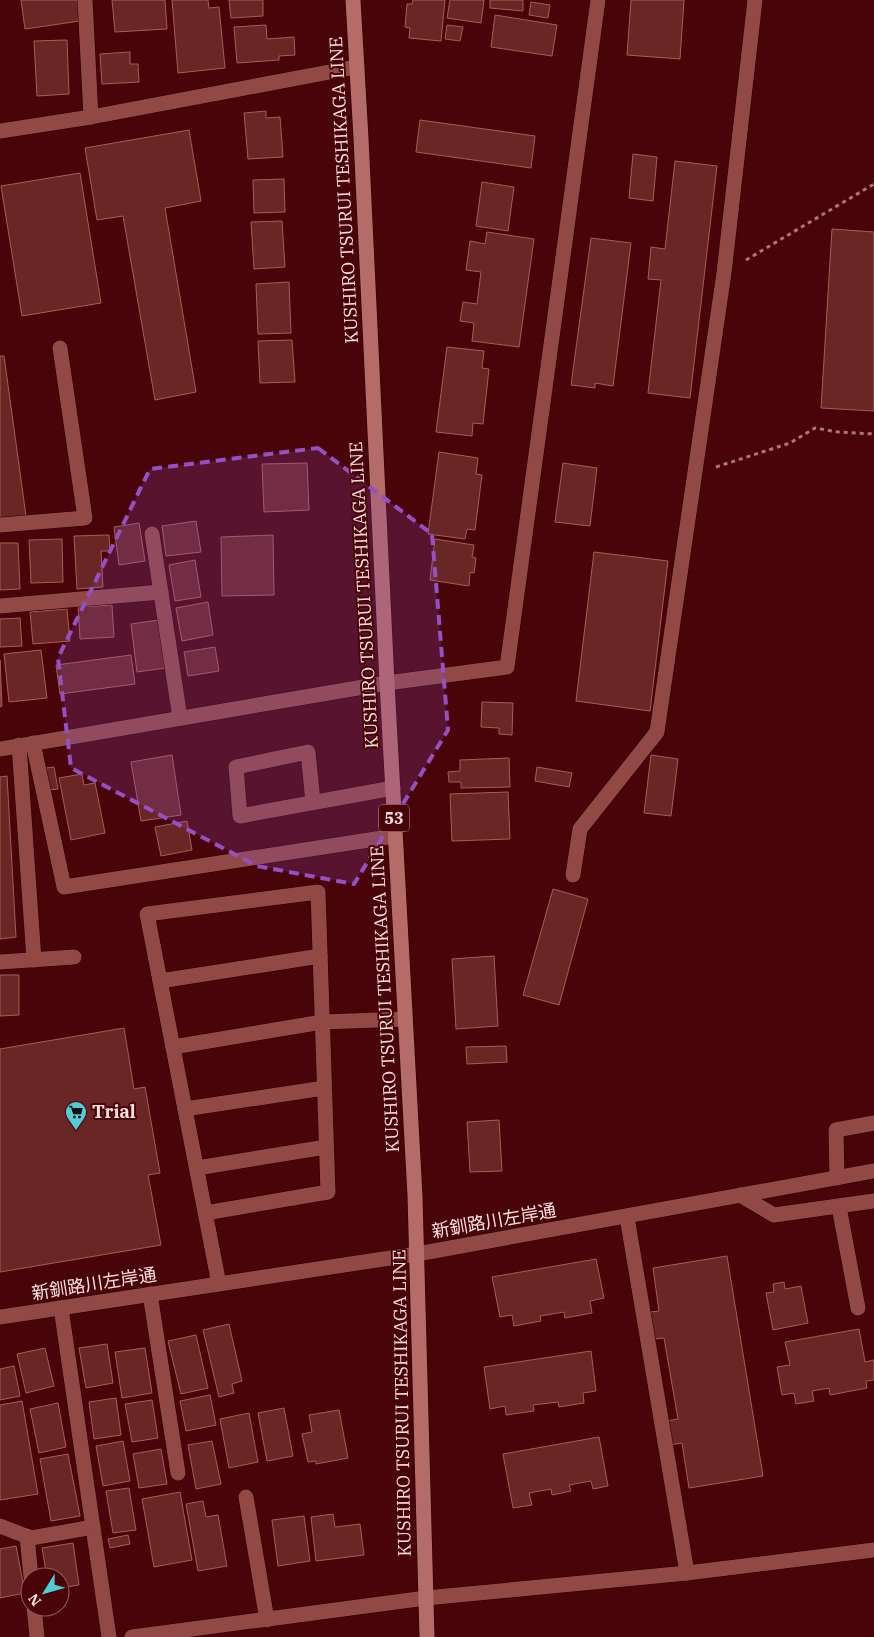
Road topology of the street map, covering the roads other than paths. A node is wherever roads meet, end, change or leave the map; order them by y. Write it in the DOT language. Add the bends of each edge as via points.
graph roads {
  1 [pos="85,0"];
  2 [pos="353,0"];
  3 [pos="598,0"];
  4 [pos="755,0"];
  5 [pos="356,67"];
  6 [pos="91,117"];
  7 [pos="0,132"];
  8 [pos="60,348"];
  9 [pos="0,525"];
  10 [pos="152,534"];
  11 [pos="161,592"];
  12 [pos="0,606"];
  13 [pos="387,683"];
  14 [pos="180,718"];
  15 [pos="26,744"];
  16 [pos="0,749"];
  17 [pos="392,788"];
  18 [pos="313,802"];
  19 [pos="395,836"];
  20 [pos="573,876"];
  21 [pos="320,956"];
  22 [pos="74,957"];
  23 [pos="34,960"];
  24 [pos="0,962"];
  25 [pos="160,981"];
  26 [pos="405,1019"];
  27 [pos="322,1022"];
  28 [pos="173,1047"];
  29 [pos="324,1088"];
  30 [pos="185,1110"];
  31 [pos="874,1123"];
  32 [pos="326,1147"];
  33 [pos="197,1168"];
  34 [pos="874,1171"];
  35 [pos="837,1178"];
  36 [pos="740,1195"];
  37 [pos="874,1201"];
  38 [pos="839,1207"];
  39 [pos="205,1213"];
  40 [pos="627,1216"];
  41 [pos="417,1254"];
  42 [pos="219,1284"];
  43 [pos="150,1294"];
  44 [pos="60,1308"];
  45 [pos="858,1308"];
  46 [pos="0,1317"];
  47 [pos="178,1473"];
  48 [pos="246,1497"];
  49 [pos="0,1526"];
  50 [pos="93,1527"];
  51 [pos="27,1536"];
  52 [pos="874,1550"];
  53 [pos="30,1567"];
  54 [pos="687,1573"];
  55 [pos="426,1598"];
  56 [pos="35,1617"];
  57 [pos="267,1620"];
  58 [pos="37,1637"];
  59 [pos="109,1637"];
  60 [pos="132,1637"];
  61 [pos="427,1637"];
  1 -- 6 [label="street"];
  2 -- 5 [label="main road, KUSHIRO TSURUI TESHIKAGA LINE / 53"];
  3 -- 13 [label="street" via="507,667"];
  4 -- 20 [label="street" via="724,273 657,732 580,829"];
  5 -- 6 [label="street"];
  5 -- 13 [label="main road, KUSHIRO TSURUI TESHIKAGA LINE / 53"];
  6 -- 7 [label="street"];
  8 -- 9 [label="street" via="85,518"];
  10 -- 11 [label="street"];
  11 -- 12 [label="street"];
  11 -- 14 [label="street"];
  13 -- 14 [label="street"];
  13 -- 17 [label="main road, KUSHIRO TSURUI TESHIKAGA LINE / 53"];
  14 -- 15 [label="street"];
  15 -- 16 [label="street"];
  15 -- 19 [label="street" via="64,887"];
  15 -- 23 [label="street"];
  17 -- 18 [label="street"];
  17 -- 19 [label="main road, KUSHIRO TSURUI TESHIKAGA LINE / 53"];
  18 -- 18 [label="street" via="240,816 236,767 308,752"];
  19 -- 26 [label="main road, KUSHIRO TSURUI TESHIKAGA LINE / 53"];
  21 -- 25 [label="street"];
  21 -- 25 [label="street" via="318,892 147,914"];
  21 -- 27 [label="street"];
  22 -- 23 [label="street"];
  23 -- 24 [label="street"];
  25 -- 28 [label="street"];
  26 -- 27 [label="street"];
  26 -- 41 [label="main road, KUSHIRO TSURUI TESHIKAGA LINE / 53"];
  27 -- 28 [label="street"];
  27 -- 29 [label="street"];
  28 -- 30 [label="street"];
  29 -- 30 [label="street"];
  29 -- 32 [label="street"];
  30 -- 33 [label="street"];
  31 -- 35 [label="street" via="836,1130"];
  32 -- 33 [label="street"];
  32 -- 39 [label="street" via="328,1192"];
  33 -- 39 [label="street"];
  34 -- 35 [label="street, 新釧路川左岸通"];
  35 -- 36 [label="street, 新釧路川左岸通"];
  36 -- 38 [label="street" via="774,1215"];
  36 -- 40 [label="street, 新釧路川左岸通"];
  37 -- 38 [label="street"];
  38 -- 45 [label="street"];
  39 -- 42 [label="street"];
  40 -- 41 [label="street, 新釧路川左岸通"];
  40 -- 54 [label="street"];
  41 -- 42 [label="street, 新釧路川左岸通"];
  41 -- 55 [label="main road, KUSHIRO TSURUI TESHIKAGA LINE / 53"];
  42 -- 43 [label="street, 新釧路川左岸通"];
  43 -- 44 [label="street, 新釧路川左岸通"];
  43 -- 47 [label="street"];
  44 -- 46 [label="street, 新釧路川左岸通"];
  44 -- 50 [label="street"];
  48 -- 57 [label="street"];
  49 -- 51 [label="street"];
  50 -- 51 [label="street" via="31,1538"];
  50 -- 59 [label="street"];
  51 -- 53 [label="street"];
  52 -- 54 [label="street"];
  54 -- 55 [label="street"];
  55 -- 57 [label="street"];
  55 -- 61 [label="main road, KUSHIRO TSURUI TESHIKAGA LINE / 53"];
  56 -- 58 [label="street"];
  57 -- 60 [label="street"];
}
